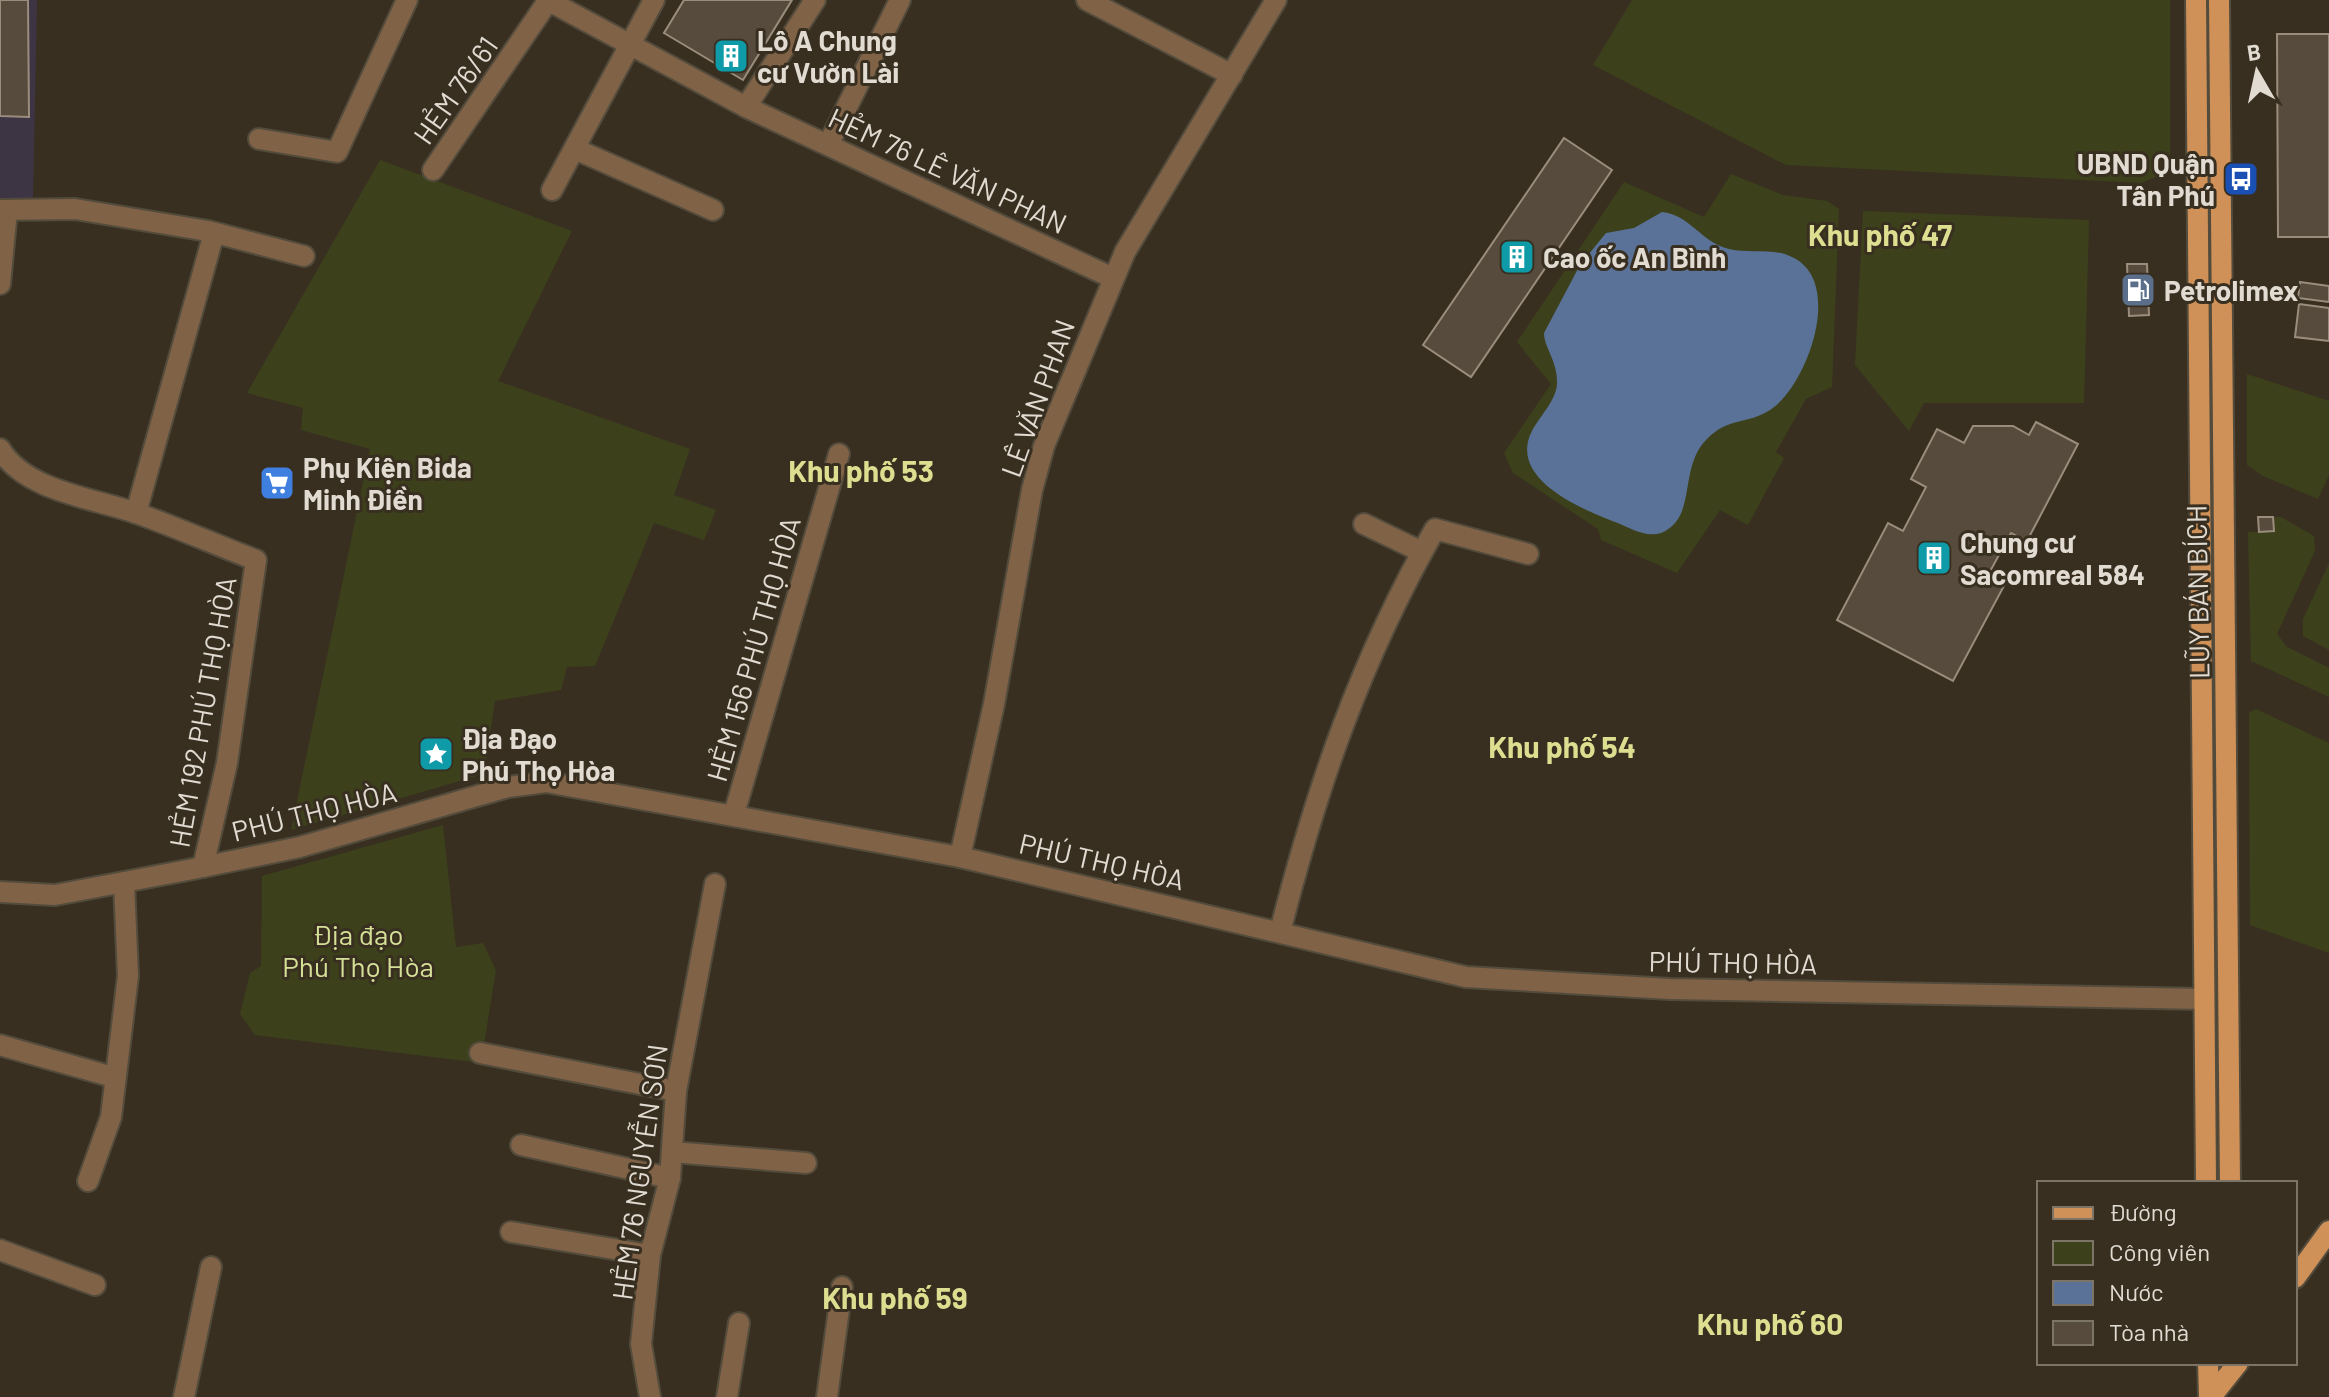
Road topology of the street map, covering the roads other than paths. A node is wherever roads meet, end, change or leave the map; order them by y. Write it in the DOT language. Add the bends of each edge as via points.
graph roads {
  1 [pos="407,0"];
  2 [pos="548,0"];
  3 [pos="654,0"];
  4 [pos="815,0"];
  5 [pos="900,0"];
  6 [pos="1087,0"];
  7 [pos="1276,0"];
  8 [pos="2196,0"];
  9 [pos="2219,0"];
  10 [pos="629,44"];
  11 [pos="1232,75"];
  12 [pos="746,107"];
  13 [pos="259,139"];
  14 [pos="828,145"];
  15 [pos="575,149"];
  16 [pos="433,170"];
  17 [pos="552,190"];
  18 [pos="3,210"];
  19 [pos="713,210"];
  20 [pos="214,233"];
  21 [pos="304,256"];
  22 [pos="1113,278"];
  23 [pos="0,284"];
  24 [pos="0,449"];
  25 [pos="839,454"];
  26 [pos="136,513"];
  27 [pos="1364,524"];
  28 [pos="1422,552"];
  29 [pos="1528,554"];
  30 [pos="734,814"];
  31 [pos="960,857"];
  32 [pos="203,867"];
  33 [pos="124,883"];
  34 [pos="715,884"];
  35 [pos="0,892"];
  36 [pos="1280,932"];
  37 [pos="2204,999"];
  38 [pos="0,1045"];
  39 [pos="480,1053"];
  40 [pos="113,1077"];
  41 [pos="676,1091"];
  42 [pos="521,1145"];
  43 [pos="672,1152"];
  44 [pos="806,1163"];
  45 [pos="670,1178"];
  46 [pos="88,1181"];
  47 [pos="2206,1181"];
  48 [pos="2230,1181"];
  49 [pos="511,1232"];
  50 [pos="2323,1239"];
  51 [pos="0,1250"];
  52 [pos="650,1255"];
  53 [pos="2297,1256"];
  54 [pos="211,1267"];
  55 [pos="2297,1275"];
  56 [pos="95,1285"];
  57 [pos="842,1287"];
  58 [pos="739,1323"];
  59 [pos="2208,1365"];
  60 [pos="2234,1367"];
  61 [pos="184,1397"];
  62 [pos="650,1397"];
  63 [pos="727,1397"];
  64 [pos="827,1397"];
  65 [pos="2210,1397"];
  66 [pos="2232,1397"];
  1 -- 13 [label="street" via="337,152"];
  2 -- 10 [label="street, HẺM 76 LÊ VĂN PHAN"];
  2 -- 16 [label="street, HẺM 76/61"];
  3 -- 10 [label="street"];
  4 -- 12 [label="street"];
  5 -- 14 [label="street"];
  6 -- 11 [label="street"];
  7 -- 11 [label="street, LÊ VĂN PHAN"];
  8 -- 37 [label="main road, LŨY BÁN BÍCH"];
  9 -- 48 [label="main road, LŨY BÁN BÍCH"];
  10 -- 12 [label="street, HẺM 76 LÊ VĂN PHAN"];
  10 -- 15 [label="street"];
  11 -- 22 [label="street, LÊ VĂN PHAN"];
  12 -- 14 [label="street, HẺM 76 LÊ VĂN PHAN"];
  14 -- 22 [label="street, HẺM 76 LÊ VĂN PHAN"];
  15 -- 17 [label="street"];
  15 -- 19 [label="street"];
  18 -- 20 [label="street" via="75,209"];
  18 -- 23 [label="street"];
  20 -- 21 [label="street"];
  20 -- 26 [label="street"];
  22 -- 31 [label="street, LÊ VĂN PHAN" via="1037,467"];
  24 -- 26 [label="street, HẺM 192 PHÚ THỌ HÒA" via="7,461 45,484"];
  25 -- 30 [label="street, HẺM 156 PHÚ THỌ HÒA"];
  26 -- 32 [label="street, HẺM 192 PHÚ THỌ HÒA" via="256,560 227,763"];
  27 -- 28 [label="street"];
  28 -- 29 [label="street" via="1435,529"];
  28 -- 36 [label="street" via="1394,603 1327,761"];
  30 -- 31 [label="street, PHÚ THỌ HÒA"];
  30 -- 32 [label="street, PHÚ THỌ HÒA" via="565,783 526,783 327,840"];
  31 -- 36 [label="street, PHÚ THỌ HÒA"];
  32 -- 33 [label="street, PHÚ THỌ HÒA"];
  33 -- 35 [label="street, PHÚ THỌ HÒA" via="55,895"];
  33 -- 40 [label="street" via="128,976"];
  34 -- 41 [label="street, HẺM 76 NGUYỄN SƠN"];
  36 -- 37 [label="street, PHÚ THỌ HÒA" via="1441,973 1533,983"];
  37 -- 47 [label="main road, LŨY BÁN BÍCH"];
  38 -- 40 [label="street"];
  39 -- 41 [label="street"];
  40 -- 46 [label="street" via="111,1117"];
  41 -- 43 [label="street, HẺM 76 NGUYỄN SƠN"];
  42 -- 45 [label="street"];
  43 -- 44 [label="street"];
  43 -- 45 [label="street, HẺM 76 NGUYỄN SƠN"];
  45 -- 52 [label="street, HẺM 76 NGUYỄN SƠN"];
  49 -- 52 [label="street"];
  50 -- 53 [label="main road"];
  50 -- 55 [label="main road"];
  51 -- 56 [label="street"];
  52 -- 62 [label="street, HẺM 76 NGUYỄN SƠN" via="641,1344"];
  54 -- 61 [label="street"];
  57 -- 64 [label="street"];
  58 -- 63 [label="street"];
  59 -- 65 [label="main road"];
  60 -- 65 [label="main road"];
  60 -- 66 [label="main road"];
}
